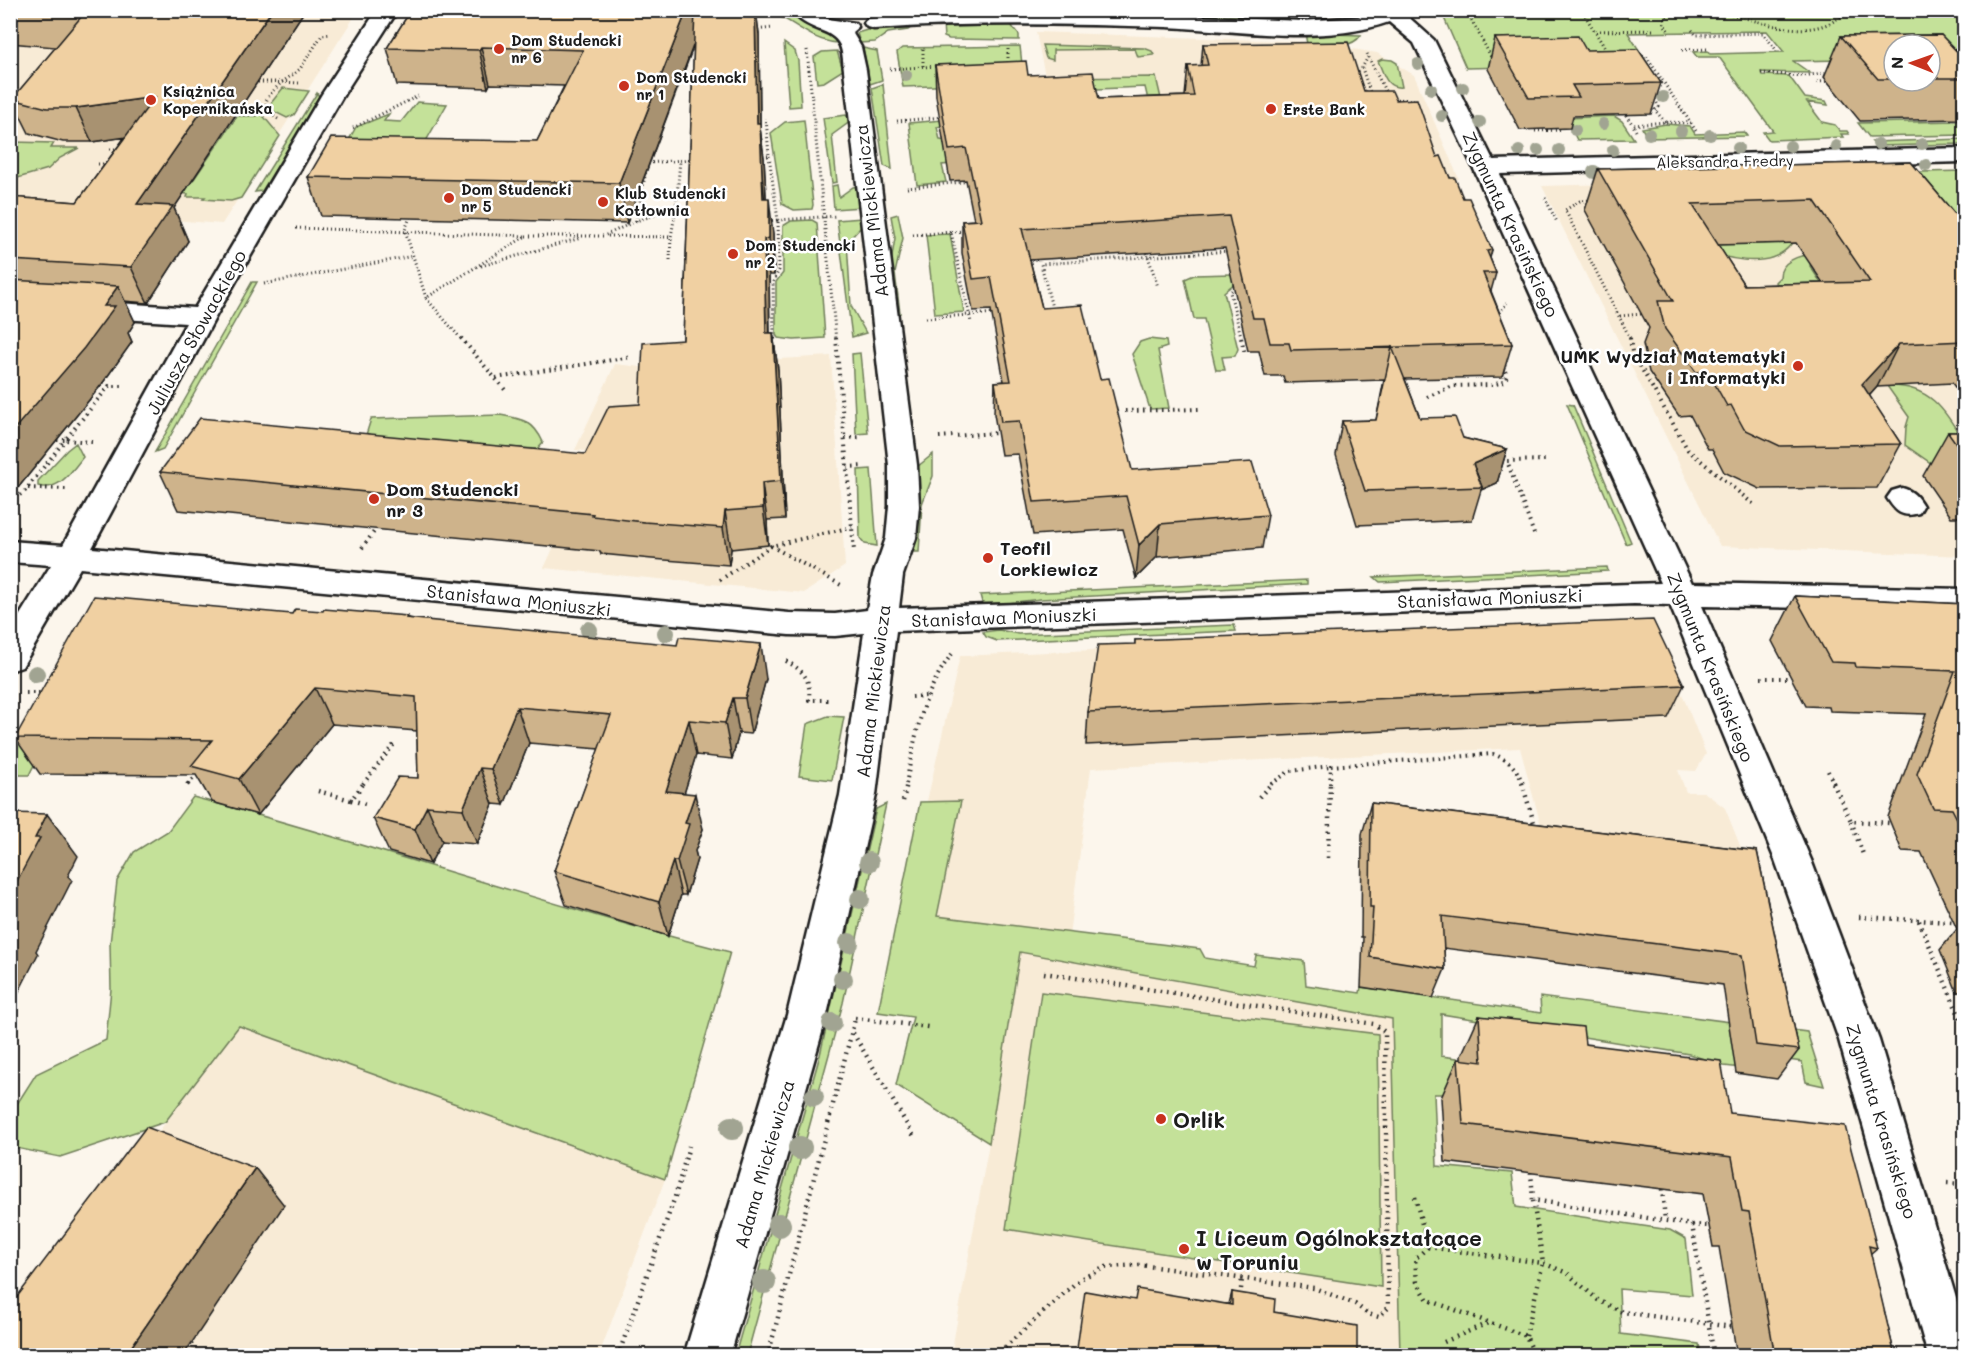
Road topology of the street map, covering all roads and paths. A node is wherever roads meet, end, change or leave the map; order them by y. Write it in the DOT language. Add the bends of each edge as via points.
graph roads {
  1 [pos="388,10"];
  2 [pos="892,10"];
  3 [pos="961,10"];
  4 [pos="1684,10"];
  5 [pos="1713,10"];
  6 [pos="1736,10"];
  7 [pos="1838,10"];
  8 [pos="1584,11"];
  9 [pos="1394,12"];
  10 [pos="1748,16"];
  11 [pos="801,18"];
  12 [pos="1106,20"];
  13 [pos="874,23"];
  14 [pos="749,30"];
  15 [pos="1653,30"];
  16 [pos="1668,30"];
  17 [pos="1692,30"];
  18 [pos="1595,31"];
  19 [pos="339,32"];
  20 [pos="1008,43"];
  21 [pos="923,44"];
  22 [pos="807,48"];
  23 [pos="1365,50"];
  24 [pos="1682,50"];
  25 [pos="1709,50"];
  26 [pos="1777,51"];
  27 [pos="1368,57"];
  28 [pos="1635,57"];
  29 [pos="1557,58"];
  30 [pos="923,66"];
  31 [pos="944,66"];
  32 [pos="998,66"];
  33 [pos="1008,66"];
  34 [pos="1561,67"];
  35 [pos="890,69"];
  36 [pos="1838,71"];
  37 [pos="1011,72"];
  38 [pos="1761,73"];
  39 [pos="1830,76"];
  40 [pos="258,82"];
  41 [pos="282,82"];
  42 [pos="1817,82"];
  43 [pos="303,83"];
  44 [pos="1648,89"];
  45 [pos="418,96"];
  46 [pos="1372,97"];
  47 [pos="1415,99"];
  48 [pos="1648,101"];
  49 [pos="1655,110"];
  50 [pos="1626,115"];
  51 [pos="951,116"];
  52 [pos="766,118"];
  53 [pos="278,119"];
  54 [pos="897,121"];
  55 [pos="1665,122"];
  56 [pos="1633,125"];
  57 [pos="353,128"];
  58 [pos="1641,139"];
  59 [pos="110,149"];
  60 [pos="129,149"];
  61 [pos="1965,155"];
  62 [pos="749,156"];
  63 [pos="769,156"];
  64 [pos="700,159"];
  65 [pos="680,160"];
  66 [pos="98,164"];
  67 [pos="121,164"];
  68 [pos="1485,167"];
  69 [pos="976,181"];
  70 [pos="907,188"];
  71 [pos="1541,191"];
  72 [pos="1602,200"];
  73 [pos="676,208"];
  74 [pos="410,217"];
  75 [pos="825,217"];
  76 [pos="777,220"];
  77 [pos="636,221"];
  78 [pos="767,221"];
  79 [pos="1557,222"];
  80 [pos="296,228"];
  81 [pos="405,230"];
  82 [pos="974,230"];
  83 [pos="951,232"];
  84 [pos="913,235"];
  85 [pos="526,236"];
  86 [pos="586,237"];
  87 [pos="604,237"];
  88 [pos="671,237"];
  89 [pos="954,239"];
  90 [pos="960,240"];
  91 [pos="1236,250"];
  92 [pos="1148,255"];
  93 [pos="413,256"];
  94 [pos="670,260"];
  95 [pos="475,268"];
  96 [pos="968,280"];
  97 [pos="962,282"];
  98 [pos="264,284"];
  99 [pos="1248,284"];
  100 [pos="1158,287"];
  101 [pos="426,298"];
  102 [pos="1508,302"];
  103 [pos="10,304"];
  104 [pos="1005,312"];
  105 [pos="1641,314"];
  106 [pos="969,315"];
  107 [pos="1620,315"];
  108 [pos="203,316"];
  109 [pos="1054,316"];
  110 [pos="926,318"];
  111 [pos="971,322"];
  112 [pos="1495,324"];
  113 [pos="774,349"];
  114 [pos="1245,354"];
  115 [pos="631,357"];
  116 [pos="1500,359"];
  117 [pos="495,378"];
  118 [pos="133,386"];
  119 [pos="506,391"];
  120 [pos="1427,397"];
  121 [pos="1200,409"];
  122 [pos="1125,411"];
  123 [pos="998,433"];
  124 [pos="939,437"];
  125 [pos="65,440"];
  126 [pos="57,441"];
  127 [pos="99,442"];
  128 [pos="1548,460"];
  129 [pos="28,488"];
  130 [pos="70,490"];
  131 [pos="10,502"];
  132 [pos="1753,504"];
  133 [pos="852,527"];
  134 [pos="376,529"];
  135 [pos="1534,534"];
  136 [pos="771,546"];
  137 [pos="10,551"];
  138 [pos="863,554"];
  139 [pos="72,557"];
  140 [pos="356,557"];
  141 [pos="716,583"];
  142 [pos="842,585"];
  143 [pos="1680,592"];
  144 [pos="1965,600"];
  145 [pos="882,620"];
  146 [pos="10,659"];
  147 [pos="1759,678"];
  148 [pos="1791,678"];
  149 [pos="19,693"];
  150 [pos="48,693"];
  151 [pos="396,742"];
  152 [pos="1331,766"];
  153 [pos="202,771"];
  154 [pos="1828,771"];
  155 [pos="187,785"];
  156 [pos="318,791"];
  157 [pos="1259,797"];
  158 [pos="351,800"];
  159 [pos="369,805"];
  160 [pos="1851,821"];
  161 [pos="1890,823"];
  162 [pos="1538,830"];
  163 [pos="1864,857"];
  164 [pos="1328,858"];
  165 [pos="1858,917"];
  166 [pos="1919,921"];
  167 [pos="1953,922"];
  168 [pos="1044,973"];
  169 [pos="855,1018"];
  170 [pos="928,1027"];
  171 [pos="1965,1027"];
  172 [pos="852,1032"];
  173 [pos="915,1138"];
  174 [pos="689,1146"];
  175 [pos="1531,1172"];
  176 [pos="1945,1183"];
  177 [pos="1965,1184"];
  178 [pos="1662,1189"];
  179 [pos="1415,1197"];
  180 [pos="1533,1200"];
  181 [pos="1665,1220"];
  182 [pos="1692,1225"];
  183 [pos="1710,1226"];
  184 [pos="1428,1246"];
  185 [pos="1543,1263"];
  186 [pos="1242,1278"];
  187 [pos="1241,1289"];
  188 [pos="1489,1322"];
  189 [pos="1710,1324"];
  190 [pos="1732,1327"];
  191 [pos="1526,1336"];
  192 [pos="1444,1342"];
  193 [pos="190,1344"];
  194 [pos="195,1356"];
  195 [pos="618,1356"];
  196 [pos="707,1356"];
  197 [pos="995,1356"];
  198 [pos="1535,1356"];
  199 [pos="1714,1356"];
  200 [pos="1951,1356"];
  1 -- 108 [label="street, Juliusza Słowackiego" via="333,94"];
  2 -- 13 [label="street"];
  3 -- 12 [label="street"];
  4 -- 16 [label="path" via="1665,17"];
  5 -- 10 [label="path"];
  6 -- 10 [label="path"];
  7 -- 10 [label="path" via="1840,17 1824,28 1787,28"];
  8 -- 18 [label="path"];
  8 -- 29 [label="path" via="1468,13 1492,59"];
  9 -- 12 [label="street" via="1365,22 1296,27"];
  9 -- 68 [label="street, Zygmunta Krasińskiego" via="1423,40"];
  11 -- 13 [label="street" via="849,27"];
  11 -- 14 [label="path"];
  11 -- 145 [label="street, Adama Mickiewicza" via="847,36 855,70 903,465 901,538 888,575"];
  12 -- 13 [label="street"];
  15 -- 18 [label="path"];
  17 -- 26 [label="path" via="1696,35 1763,33"];
  18 -- 29 [label="path" via="1611,57"];
  19 -- 41 [label="path" via="322,35 300,69"];
  20 -- 33 [label="path"];
  21 -- 30 [label="path"];
  22 -- 75 [label="path"];
  23 -- 27 [label="path"];
  24 -- 25 [label="path"];
  27 -- 46 [label="path" via="1362,68"];
  27 -- 47 [label="path" via="1389,100"];
  28 -- 55 [label="path" via="1646,56 1691,123"];
  29 -- 34 [label="path"];
  30 -- 31 [label="path"];
  30 -- 35 [label="path"];
  32 -- 33 [label="path"];
  33 -- 37 [label="path"];
  36 -- 38 [label="path" via="1803,76"];
  39 -- 42 [label="path" via="1834,81"];
  40 -- 41 [label="path"];
  41 -- 43 [label="path"];
  41 -- 53 [label="path" via="265,104 268,114"];
  44 -- 49 [label="path" via="1658,103"];
  45 -- 57 [label="path"];
  48 -- 49 [label="path"];
  49 -- 55 [label="path"];
  50 -- 56 [label="path"];
  51 -- 54 [label="path"];
  52 -- 63 [label="path"];
  55 -- 56 [label="path"];
  56 -- 58 [label="path"];
  59 -- 60 [label="path"];
  61 -- 68 [label="street, Aleksandra Fredry"];
  62 -- 63 [label="path"];
  63 -- 76 [label="path"];
  64 -- 65 [label="path"];
  65 -- 73 [label="path"];
  65 -- 77 [label="path" via="648,163"];
  66 -- 67 [label="path"];
  68 -- 143 [label="street, Zygmunta Krasińskiego"];
  69 -- 70 [label="path"];
  71 -- 79 [label="path"];
  72 -- 107 [label="path" via="1580,201 1564,210"];
  73 -- 77 [label="path"];
  73 -- 88 [label="path"];
  74 -- 81 [label="path"];
  75 -- 76 [label="path"];
  75 -- 133 [label="path"];
  76 -- 78 [label="path"];
  76 -- 113 [label="path" via="779,270 773,282"];
  77 -- 87 [label="path"];
  80 -- 81 [label="path"];
  81 -- 85 [label="path"];
  81 -- 93 [label="path"];
  82 -- 83 [label="path"];
  83 -- 84 [label="path"];
  83 -- 89 [label="path"];
  85 -- 86 [label="path"];
  85 -- 95 [label="path"];
  86 -- 87 [label="path"];
  86 -- 95 [label="path"];
  87 -- 88 [label="path"];
  88 -- 94 [label="path"];
  89 -- 90 [label="path"];
  89 -- 97 [label="path"];
  91 -- 92 [label="path"];
  92 -- 100 [label="path"];
  92 -- 109 [label="path" via="1041,262"];
  93 -- 98 [label="path"];
  93 -- 101 [label="path"];
  95 -- 101 [label="path"];
  96 -- 97 [label="path"];
  97 -- 106 [label="path"];
  99 -- 114 [label="path" via="1238,285 1230,292"];
  101 -- 117 [label="path"];
  102 -- 112 [label="path"];
  103 -- 108 [label="street"];
  104 -- 106 [label="path"];
  105 -- 107 [label="path"];
  106 -- 110 [label="path"];
  106 -- 111 [label="path"];
  107 -- 132 [label="path" via="1630,335 1632,352 1688,450"];
  108 -- 139 [label="street, Juliusza Słowackiego"];
  115 -- 117 [label="path"];
  116 -- 120 [label="path" via="1507,376 1504,382 1454,386"];
  117 -- 119 [label="path"];
  118 -- 125 [label="path" via="109,386"];
  121 -- 122 [label="path"];
  123 -- 124 [label="path"];
  125 -- 126 [label="path"];
  125 -- 127 [label="path"];
  125 -- 129 [label="path"];
  128 -- 135 [label="path" via="1507,460"];
  129 -- 130 [label="path"];
  129 -- 131 [label="path"];
  133 -- 136 [label="path"];
  133 -- 138 [label="path" via="854,553"];
  134 -- 140 [label="path"];
  136 -- 141 [label="path"];
  136 -- 142 [label="path"];
  137 -- 139 [label="street, Stanisława Moniuszki"];
  139 -- 145 [label="street, Stanisława Moniuszki" via="710,618 825,625"];
  139 -- 146 [label="street, Juliusza Słowackiego"];
  143 -- 144 [label="street, Stanisława Moniuszki"];
  143 -- 145 [label="street, Stanisława Moniuszki"];
  143 -- 200 [label="street, Zygmunta Krasińskiego" via="1753,785 1793,860 1859,1040"];
  145 -- 196 [label="street, Adama Mickiewicza" via="860,787 807,1015"];
  147 -- 148 [label="path"];
  149 -- 150 [label="path"];
  151 -- 158 [label="path"];
  152 -- 157 [label="path" via="1293,770 1274,779"];
  152 -- 162 [label="path" via="1500,756 1509,759 1518,772"];
  152 -- 164 [label="path"];
  153 -- 155 [label="path"];
  154 -- 160 [label="path"];
  156 -- 158 [label="path"];
  158 -- 159 [label="path"];
  160 -- 161 [label="path"];
  160 -- 163 [label="path"];
  165 -- 166 [label="path"];
  166 -- 167 [label="path"];
  166 -- 171 [label="path"];
  168 -- 186 [label="path" via="1374,1024 1384,1032 1388,1308 1379,1317 1314,1288"];
  169 -- 170 [label="path"];
  172 -- 173 [label="path"];
  174 -- 195 [label="path" via="675,1197"];
  175 -- 180 [label="path"];
  176 -- 177 [label="path"];
  178 -- 181 [label="path"];
  179 -- 184 [label="path"];
  180 -- 181 [label="path"];
  180 -- 185 [label="path"];
  181 -- 182 [label="path"];
  182 -- 183 [label="path"];
  182 -- 189 [label="path"];
  184 -- 185 [label="path"];
  184 -- 188 [label="path" via="1415,1259 1417,1282 1428,1300"];
  185 -- 189 [label="path" via="1567,1273 1598,1300 1622,1312"];
  185 -- 191 [label="path"];
  186 -- 187 [label="path"];
  186 -- 197 [label="path" via="1140,1265 1106,1267 1080,1278"];
  188 -- 191 [label="path"];
  188 -- 192 [label="path"];
  189 -- 190 [label="path"];
  189 -- 199 [label="path"];
  191 -- 198 [label="path"];
  193 -- 194 [label="path"];
}
